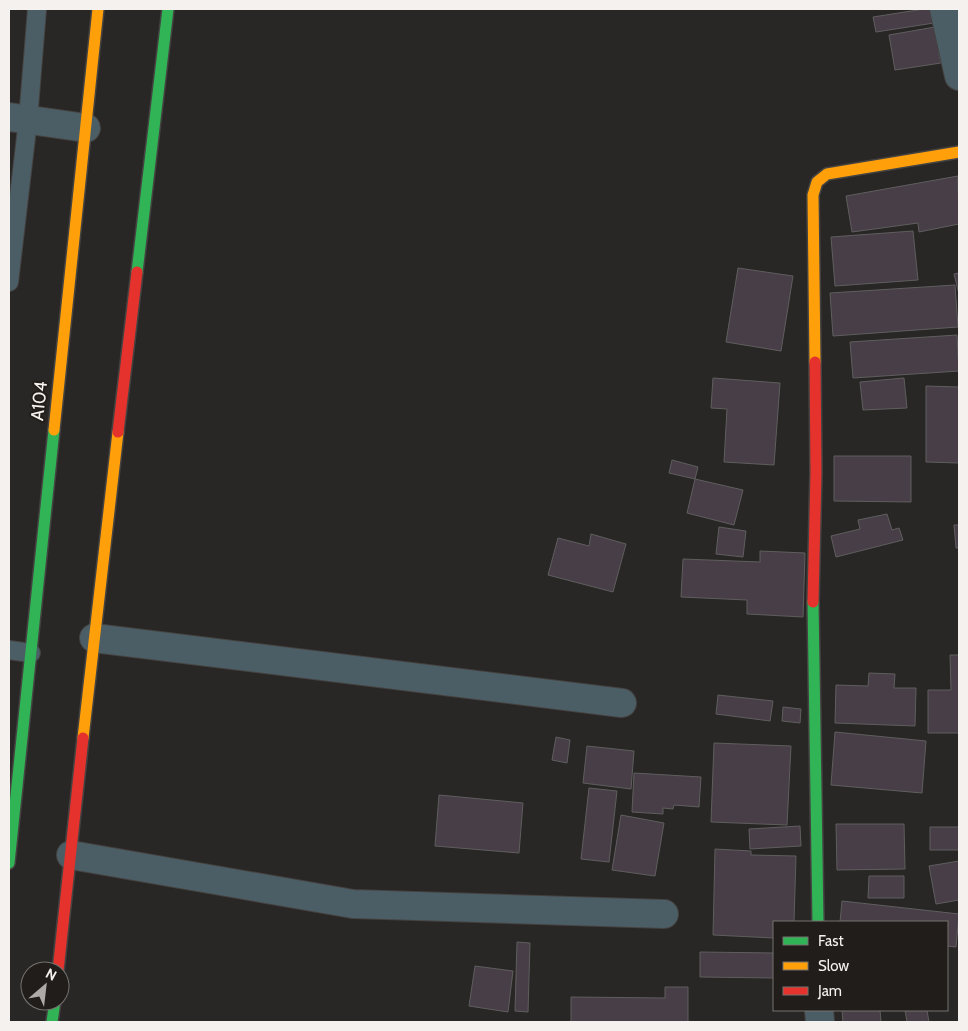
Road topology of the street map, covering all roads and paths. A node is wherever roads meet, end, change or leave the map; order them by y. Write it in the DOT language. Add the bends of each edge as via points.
graph roads {
  1 [pos="37,9"];
  2 [pos="98,9"];
  3 [pos="168,9"];
  4 [pos="950,13"];
  5 [pos="959,76"];
  6 [pos="18,119"];
  7 [pos="86,128"];
  8 [pos="959,152"];
  9 [pos="9,282"];
  10 [pos="94,638"];
  11 [pos="9,650"];
  12 [pos="31,653"];
  13 [pos="622,703"];
  14 [pos="70,856"];
  15 [pos="9,863"];
  16 [pos="664,914"];
  17 [pos="818,921"];
  18 [pos="59,961"];
  1 -- 6 [label="lane"];
  2 -- 7 [label="main road, A104"];
  3 -- 10 [label="main road"];
  4 -- 5 [label="street"];
  6 -- 7 [label="street"];
  6 -- 9 [label="lane"];
  7 -- 12 [label="main road, A104"];
  8 -- 17 [label="main road" via="827,174 817,182 813,195 816,472 813,612"];
  10 -- 13 [label="street"];
  10 -- 14 [label="main road"];
  11 -- 12 [label="lane"];
  12 -- 15 [label="main road, A104"];
  14 -- 16 [label="street" via="353,904"];
  14 -- 18 [label="main road"];
}
